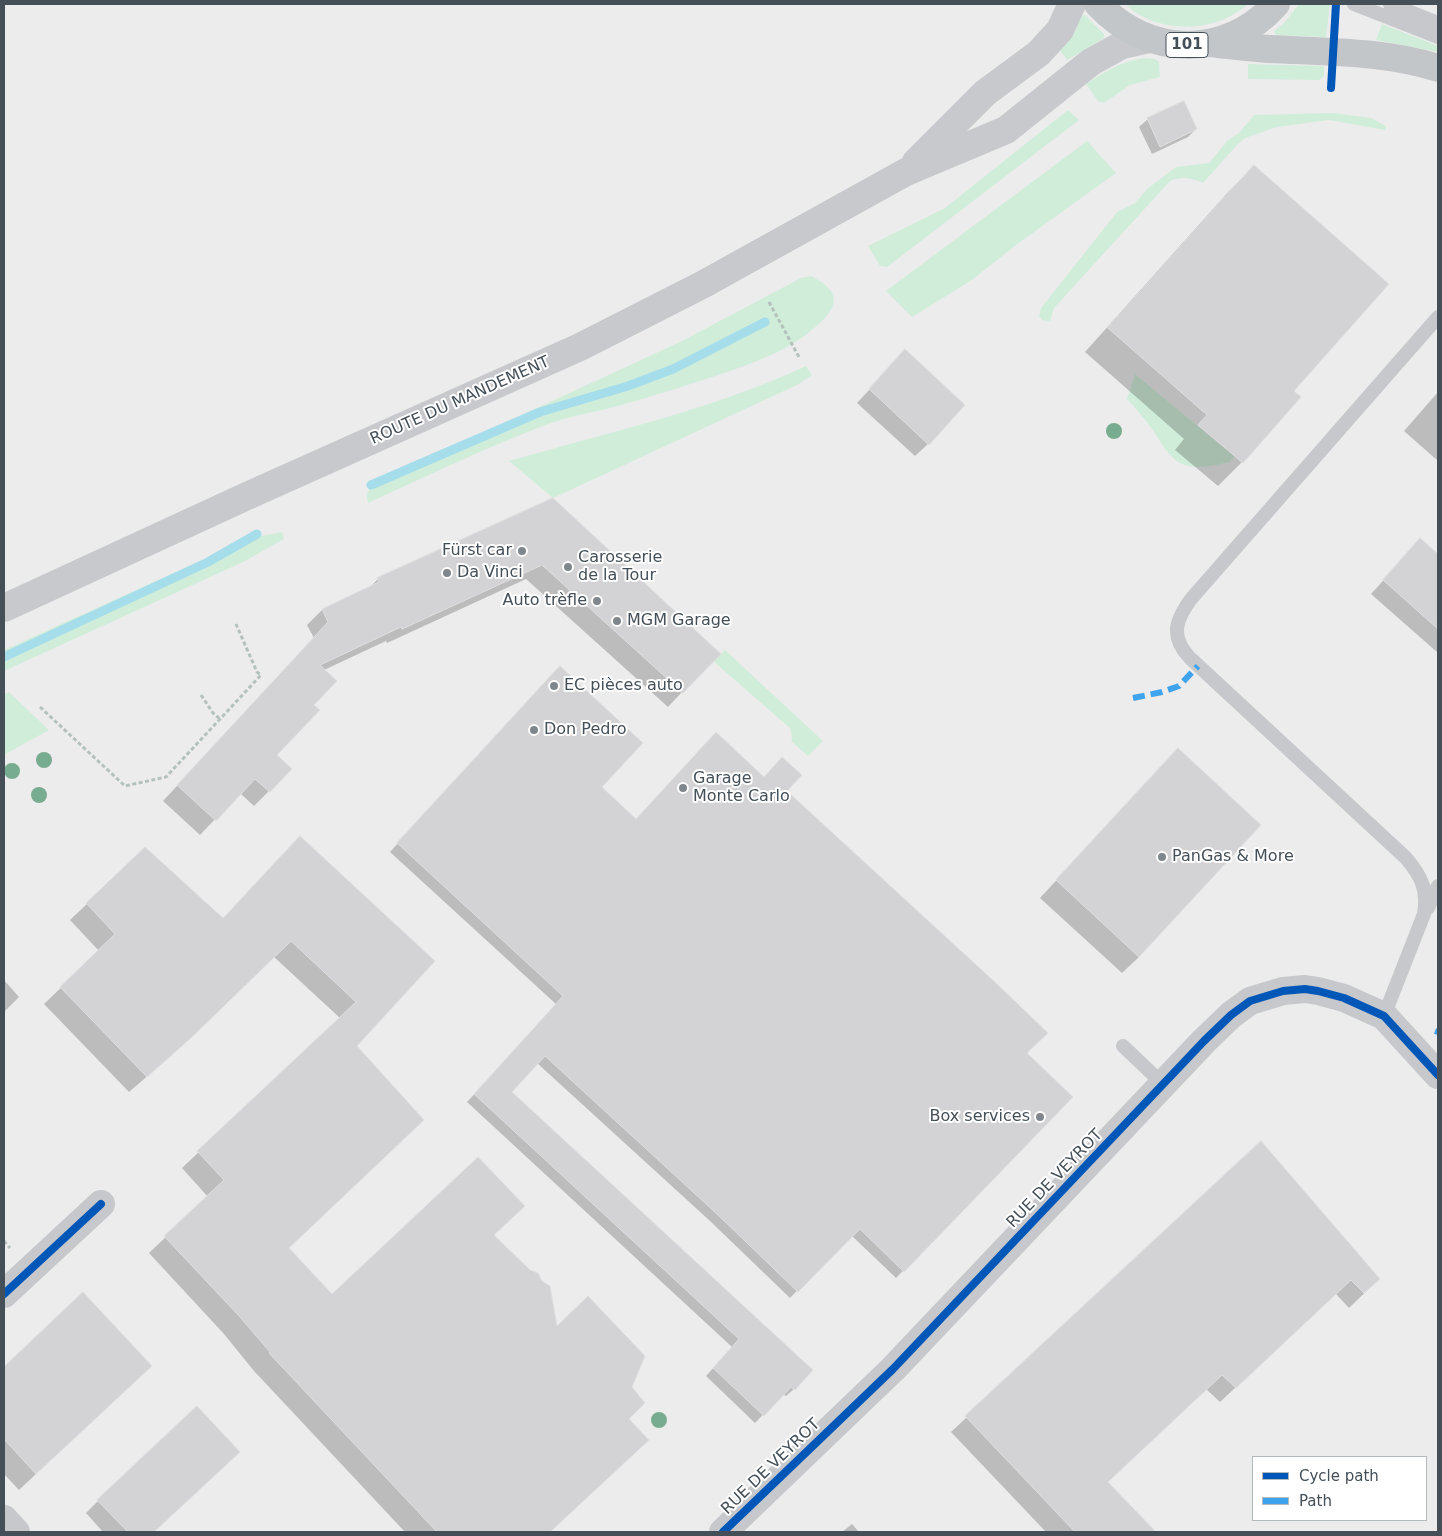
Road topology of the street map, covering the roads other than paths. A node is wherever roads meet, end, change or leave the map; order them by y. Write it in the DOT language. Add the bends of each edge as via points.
graph roads {
  1 [pos="1072,4"];
  2 [pos="1098,4"];
  3 [pos="1276,4"];
  4 [pos="1354,4"];
  5 [pos="1390,4"];
  6 [pos="1438,23"];
  7 [pos="1438,37"];
  8 [pos="1149,39"];
  9 [pos="1209,43"];
  10 [pos="1438,68"];
  11 [pos="906,172"];
  12 [pos="1438,317"];
  13 [pos="4,608"];
  14 [pos="1438,886"];
  15 [pos="1424,914"];
  16 [pos="1384,1016"];
  17 [pos="1123,1046"];
  18 [pos="1438,1075"];
  19 [pos="1164,1084"];
  20 [pos="101,1204"];
  21 [pos="4,1294"];
  22 [pos="4,1519"];
  23 [pos="16,1532"];
  24 [pos="723,1532"];
  1 -- 11 [label="main road, ROUTE DU MANDEMENT" via="1060,30 1039,53 985,93"];
  2 -- 8 [label="main road, 101" via="1118,23"];
  3 -- 9 [label="main road, 101" via="1249,28 1230,38"];
  4 -- 7 [label="lane"];
  5 -- 6 [label="lane"];
  8 -- 9 [label="main road, 101" via="1168,44"];
  8 -- 11 [label="main road, ROUTE DU MANDEMENT" via="1122,45 1090,62 1006,130"];
  9 -- 10 [label="main road, 101" via="1381,55"];
  11 -- 13 [label="main road, ROUTE DU MANDEMENT" via="702,285 580,347"];
  12 -- 15 [label="lane" via="1190,599 1180,614 1177,631 1180,645 1190,658 1406,858 1424,887"];
  14 -- 15 [label="lane"];
  15 -- 16 [label="lane"];
  16 -- 18 [label="street, RUE DE VEYROT"];
  16 -- 19 [label="street, RUE DE VEYROT" via="1344,998 1318,991 1271,993 1250,1001 1231,1015"];
  17 -- 19 [label="lane"];
  19 -- 24 [label="street, RUE DE VEYROT" via="893,1369"];
  20 -- 21 [label="street"];
  22 -- 23 [label="street"];
}
